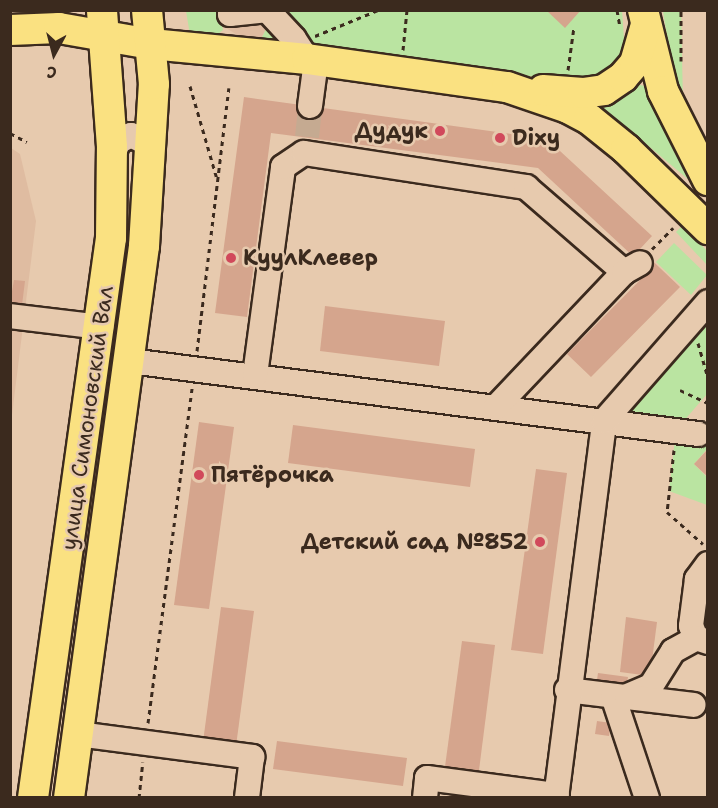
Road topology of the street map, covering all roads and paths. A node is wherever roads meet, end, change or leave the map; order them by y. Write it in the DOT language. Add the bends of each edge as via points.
graph roads {
  1 [pos="147,10"];
  2 [pos="378,10"];
  3 [pos="407,10"];
  4 [pos="681,10"];
  5 [pos="268,11"];
  6 [pos="230,12"];
  7 [pos="644,19"];
  8 [pos="103,23"];
  9 [pos="574,27"];
  10 [pos="10,30"];
  11 [pos="151,44"];
  12 [pos="235,51"];
  13 [pos="309,53"];
  14 [pos="403,54"];
  15 [pos="681,68"];
  16 [pos="567,77"];
  17 [pos="190,86"];
  18 [pos="507,87"];
  19 [pos="229,88"];
  20 [pos="310,106"];
  21 [pos="10,133"];
  22 [pos="27,142"];
  23 [pos="112,158"];
  24 [pos="152,160"];
  25 [pos="708,180"];
  26 [pos="218,182"];
  27 [pos="693,220"];
  28 [pos="637,263"];
  29 [pos="700,310"];
  30 [pos="10,316"];
  31 [pos="101,327"];
  32 [pos="130,361"];
  33 [pos="195,367"];
  34 [pos="255,375"];
  35 [pos="708,379"];
  36 [pos="680,390"];
  37 [pos="708,402"];
  38 [pos="496,407"];
  39 [pos="604,421"];
  40 [pos="687,432"];
  41 [pos="708,549"];
  42 [pos="708,564"];
  43 [pos="702,640"];
  44 [pos="567,690"];
  45 [pos="619,696"];
  46 [pos="694,705"];
  47 [pos="78,734"];
  48 [pos="145,744"];
  49 [pos="556,796"];
  50 [pos="33,798"];
  51 [pos="69,798"];
  52 [pos="139,798"];
  53 [pos="247,798"];
  54 [pos="424,798"];
  55 [pos="647,798"];
  1 -- 11 [label="main road, улица Симоновский Вал"];
  2 -- 13 [label="path"];
  3 -- 14 [label="path"];
  4 -- 15 [label="path"];
  5 -- 6 [label="street"];
  5 -- 13 [label="street"];
  6 -- 12 [label="street"];
  7 -- 18 [label="main road" via="635,63 604,90 583,93"];
  7 -- 25 [label="main road" via="669,106"];
  8 -- 10 [label="main road"];
  8 -- 11 [label="main road"];
  8 -- 23 [label="main road, улица Симоновский Вал"];
  9 -- 16 [label="path"];
  11 -- 12 [label="main road"];
  11 -- 24 [label="main road, улица Симоновский Вал"];
  12 -- 13 [label="main road"];
  13 -- 18 [label="main road"];
  13 -- 20 [label="street"];
  17 -- 26 [label="path"];
  18 -- 27 [label="main road" via="589,119"];
  19 -- 26 [label="path"];
  21 -- 22 [label="path"];
  23 -- 24 [label="street" via="118,142 131,135 145,142"];
  23 -- 31 [label="main road, улица Симоновский Вал" via="111,238"];
  24 -- 32 [label="main road, улица Симоновский Вал"];
  26 -- 33 [label="path"];
  27 -- 28 [label="path"];
  28 -- 34 [label="street" via="526,187 305,145 283,167"];
  28 -- 38 [label="street"];
  29 -- 35 [label="path"];
  29 -- 39 [label="street"];
  30 -- 31 [label="street"];
  31 -- 50 [label="main road, улица Симоновский Вал"];
  32 -- 33 [label="street"];
  32 -- 47 [label="main road, улица Симоновский Вал"];
  33 -- 34 [label="street"];
  33 -- 48 [label="path"];
  34 -- 38 [label="street"];
  36 -- 37 [label="path"];
  38 -- 39 [label="street"];
  39 -- 40 [label="street"];
  39 -- 44 [label="street"];
  40 -- 41 [label="path" via="667,512"];
  42 -- 43 [label="street" via="697,579 691,626"];
  43 -- 45 [label="street" via="673,651 651,686"];
  44 -- 45 [label="street"];
  44 -- 49 [label="street"];
  45 -- 46 [label="street"];
  45 -- 55 [label="street"];
  47 -- 48 [label="street"];
  47 -- 51 [label="main road, улица Симоновский Вал"];
  48 -- 52 [label="path"];
  48 -- 53 [label="street" via="252,758"];
  49 -- 54 [label="street" via="427,778"];
}
